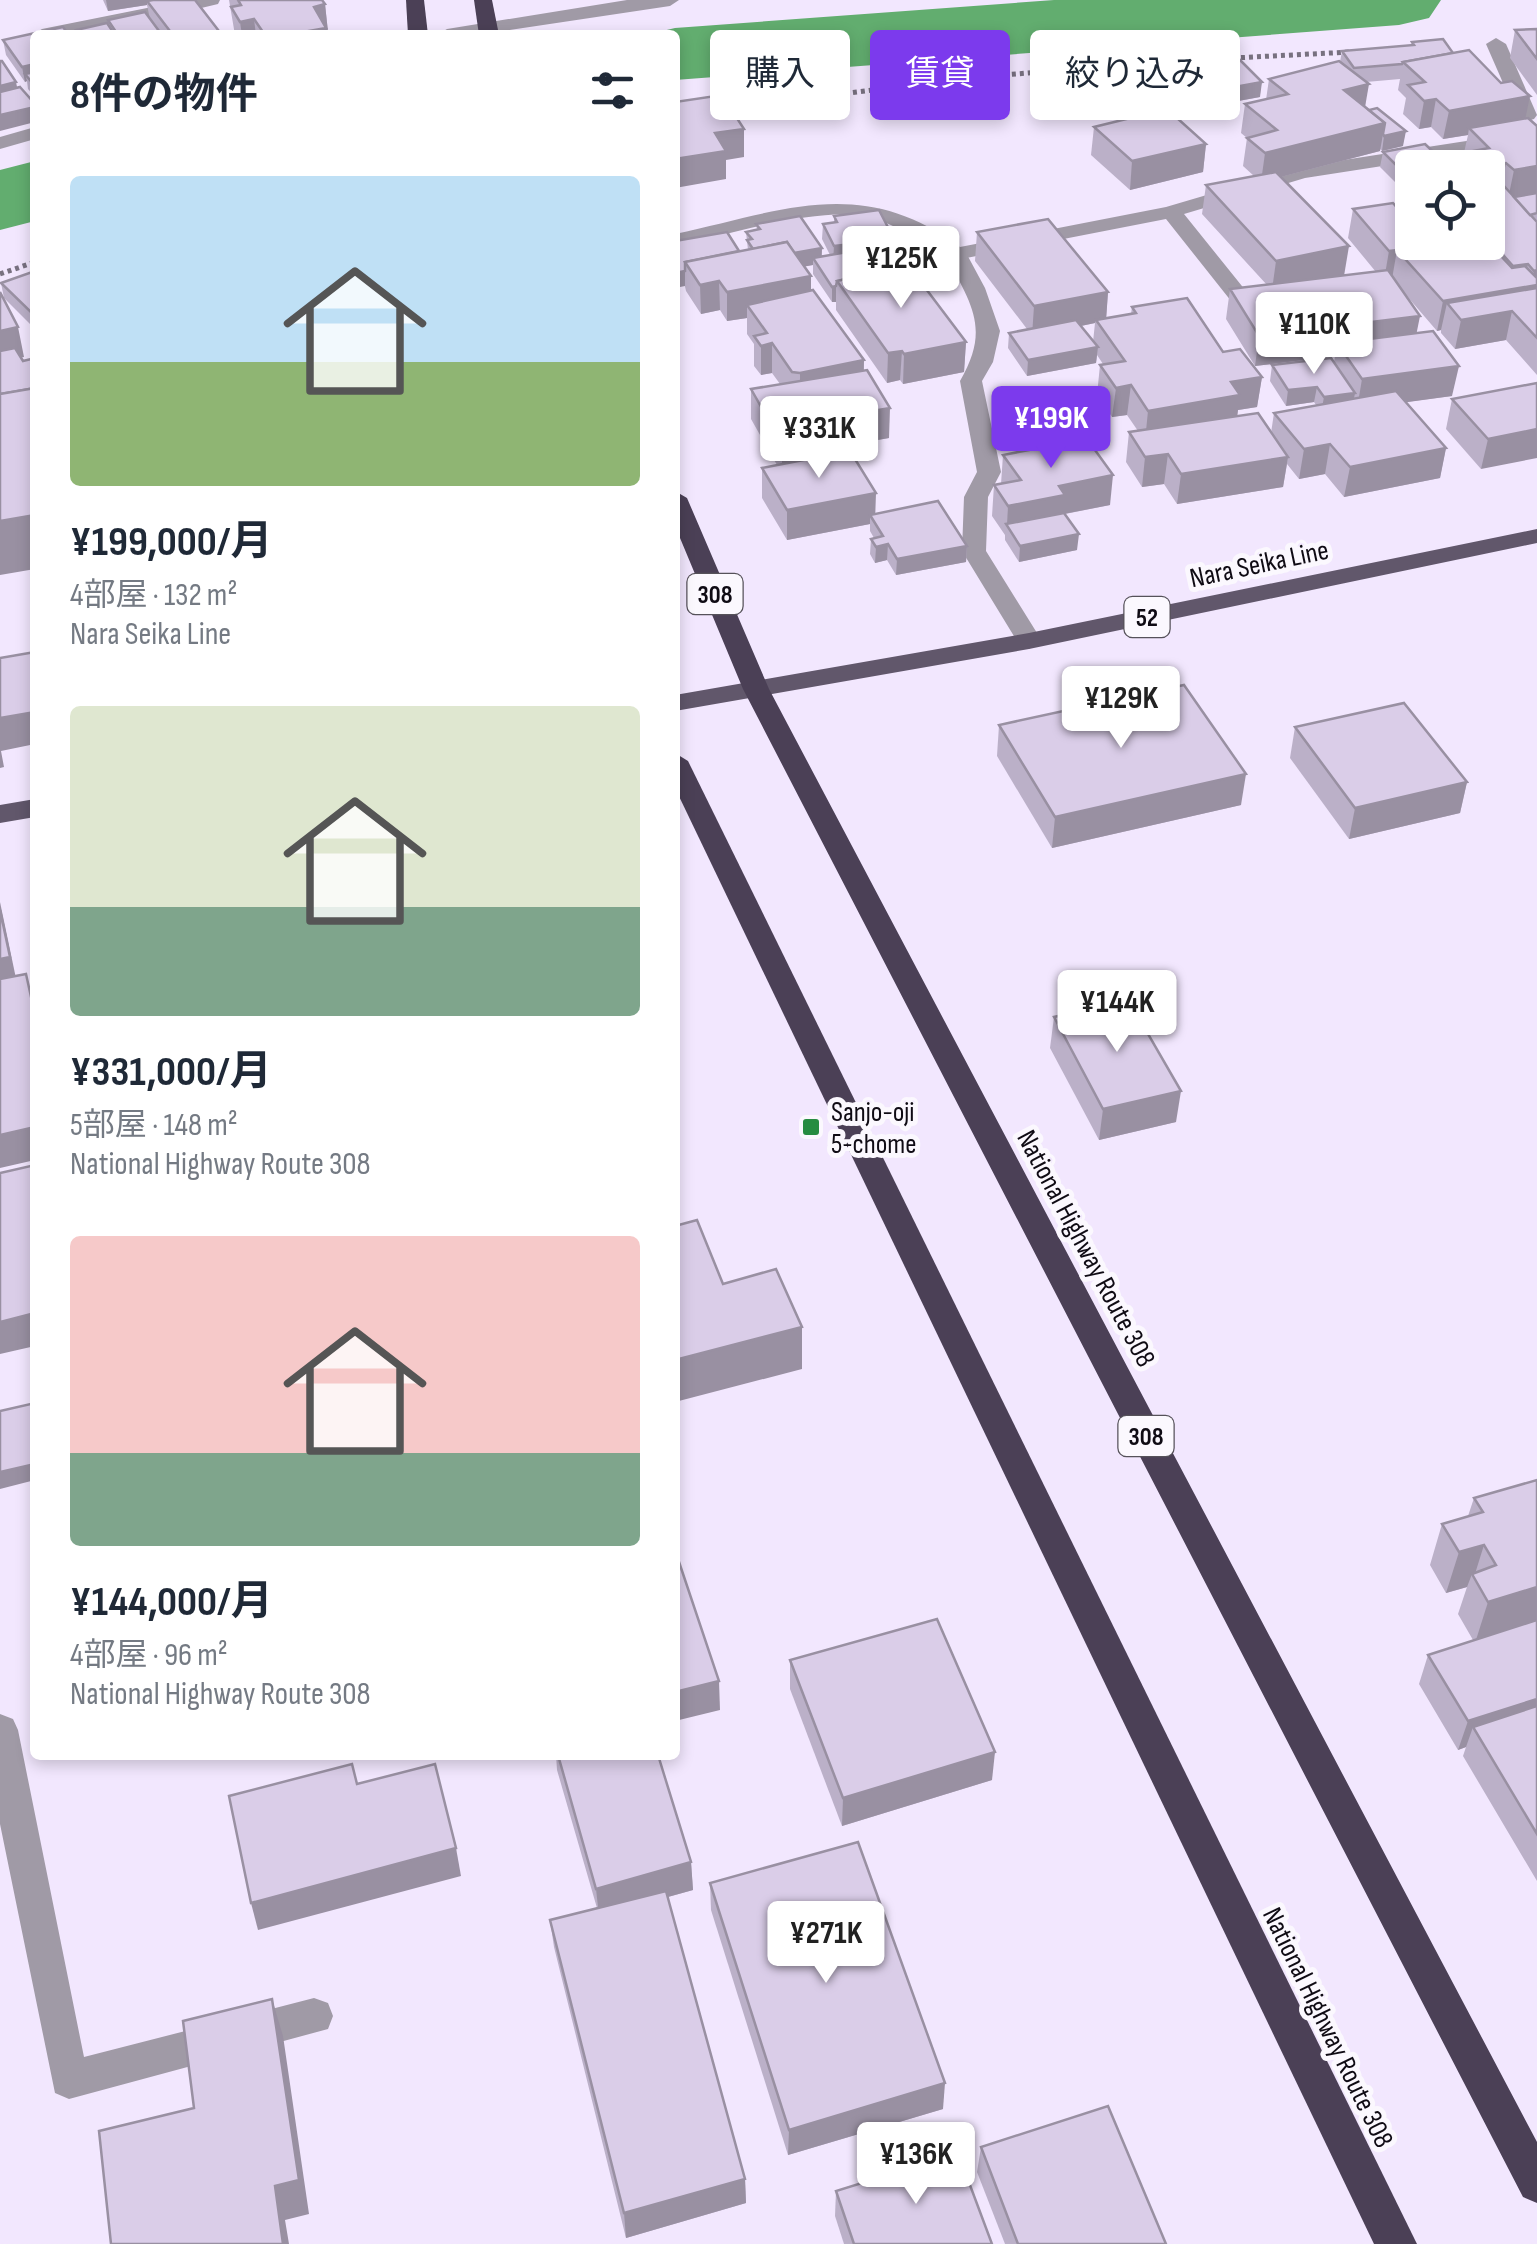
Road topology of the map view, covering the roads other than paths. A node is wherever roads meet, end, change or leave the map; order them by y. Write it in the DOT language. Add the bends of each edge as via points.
graph roads {
  1 [pos="211,0"];
  2 [pos="415,0"];
  3 [pos="484,0"];
  4 [pos="670,0"];
  5 [pos="73,30"];
  6 [pos="418,30"];
  7 [pos="488,30"];
  8 [pos="494,30"];
  9 [pos="1496,44"];
  10 [pos="1537,133"];
  11 [pos="30,134"];
  12 [pos="0,143"];
  13 [pos="1172,212"];
  14 [pos="680,239"];
  15 [pos="956,254"];
  16 [pos="1247,306"];
  17 [pos="680,510"];
  18 [pos="1537,536"];
  19 [pos="1029,641"];
  20 [pos="756,689"];
  21 [pos="680,702"];
  22 [pos="680,772"];
  23 [pos="30,809"];
  24 [pos="0,814"];
  25 [pos="0,1730"];
  26 [pos="314,2016"];
  27 [pos="1537,2183"];
  28 [pos="1396,2244"];
  1 -- 5 [label="street"];
  2 -- 6 [label="highway"];
  3 -- 7 [label="highway"];
  4 -- 8 [label="street"];
  9 -- 10 [label="street"];
  10 -- 13 [label="street" via="1220,192"];
  11 -- 12 [label="street"];
  13 -- 15 [label="street"];
  13 -- 16 [label="street"];
  14 -- 15 [label="street" via="862,208 916,228"];
  15 -- 19 [label="street" via="990,322 988,356 971,381 989,472 976,497 974,550"];
  17 -- 20 [label="highway, National Highway Route 308 / 308"];
  18 -- 19 [label="main road, Nara Seika Line / 52"];
  19 -- 20 [label="main road, Nara Seika Line / 52"];
  20 -- 21 [label="main road, Nara Seika Line"];
  20 -- 27 [label="highway, National Highway Route 308 / 308"];
  22 -- 28 [label="highway, National Highway Route 308"];
  23 -- 24 [label="main road"];
  25 -- 26 [label="street" via="68,2080"];
}
